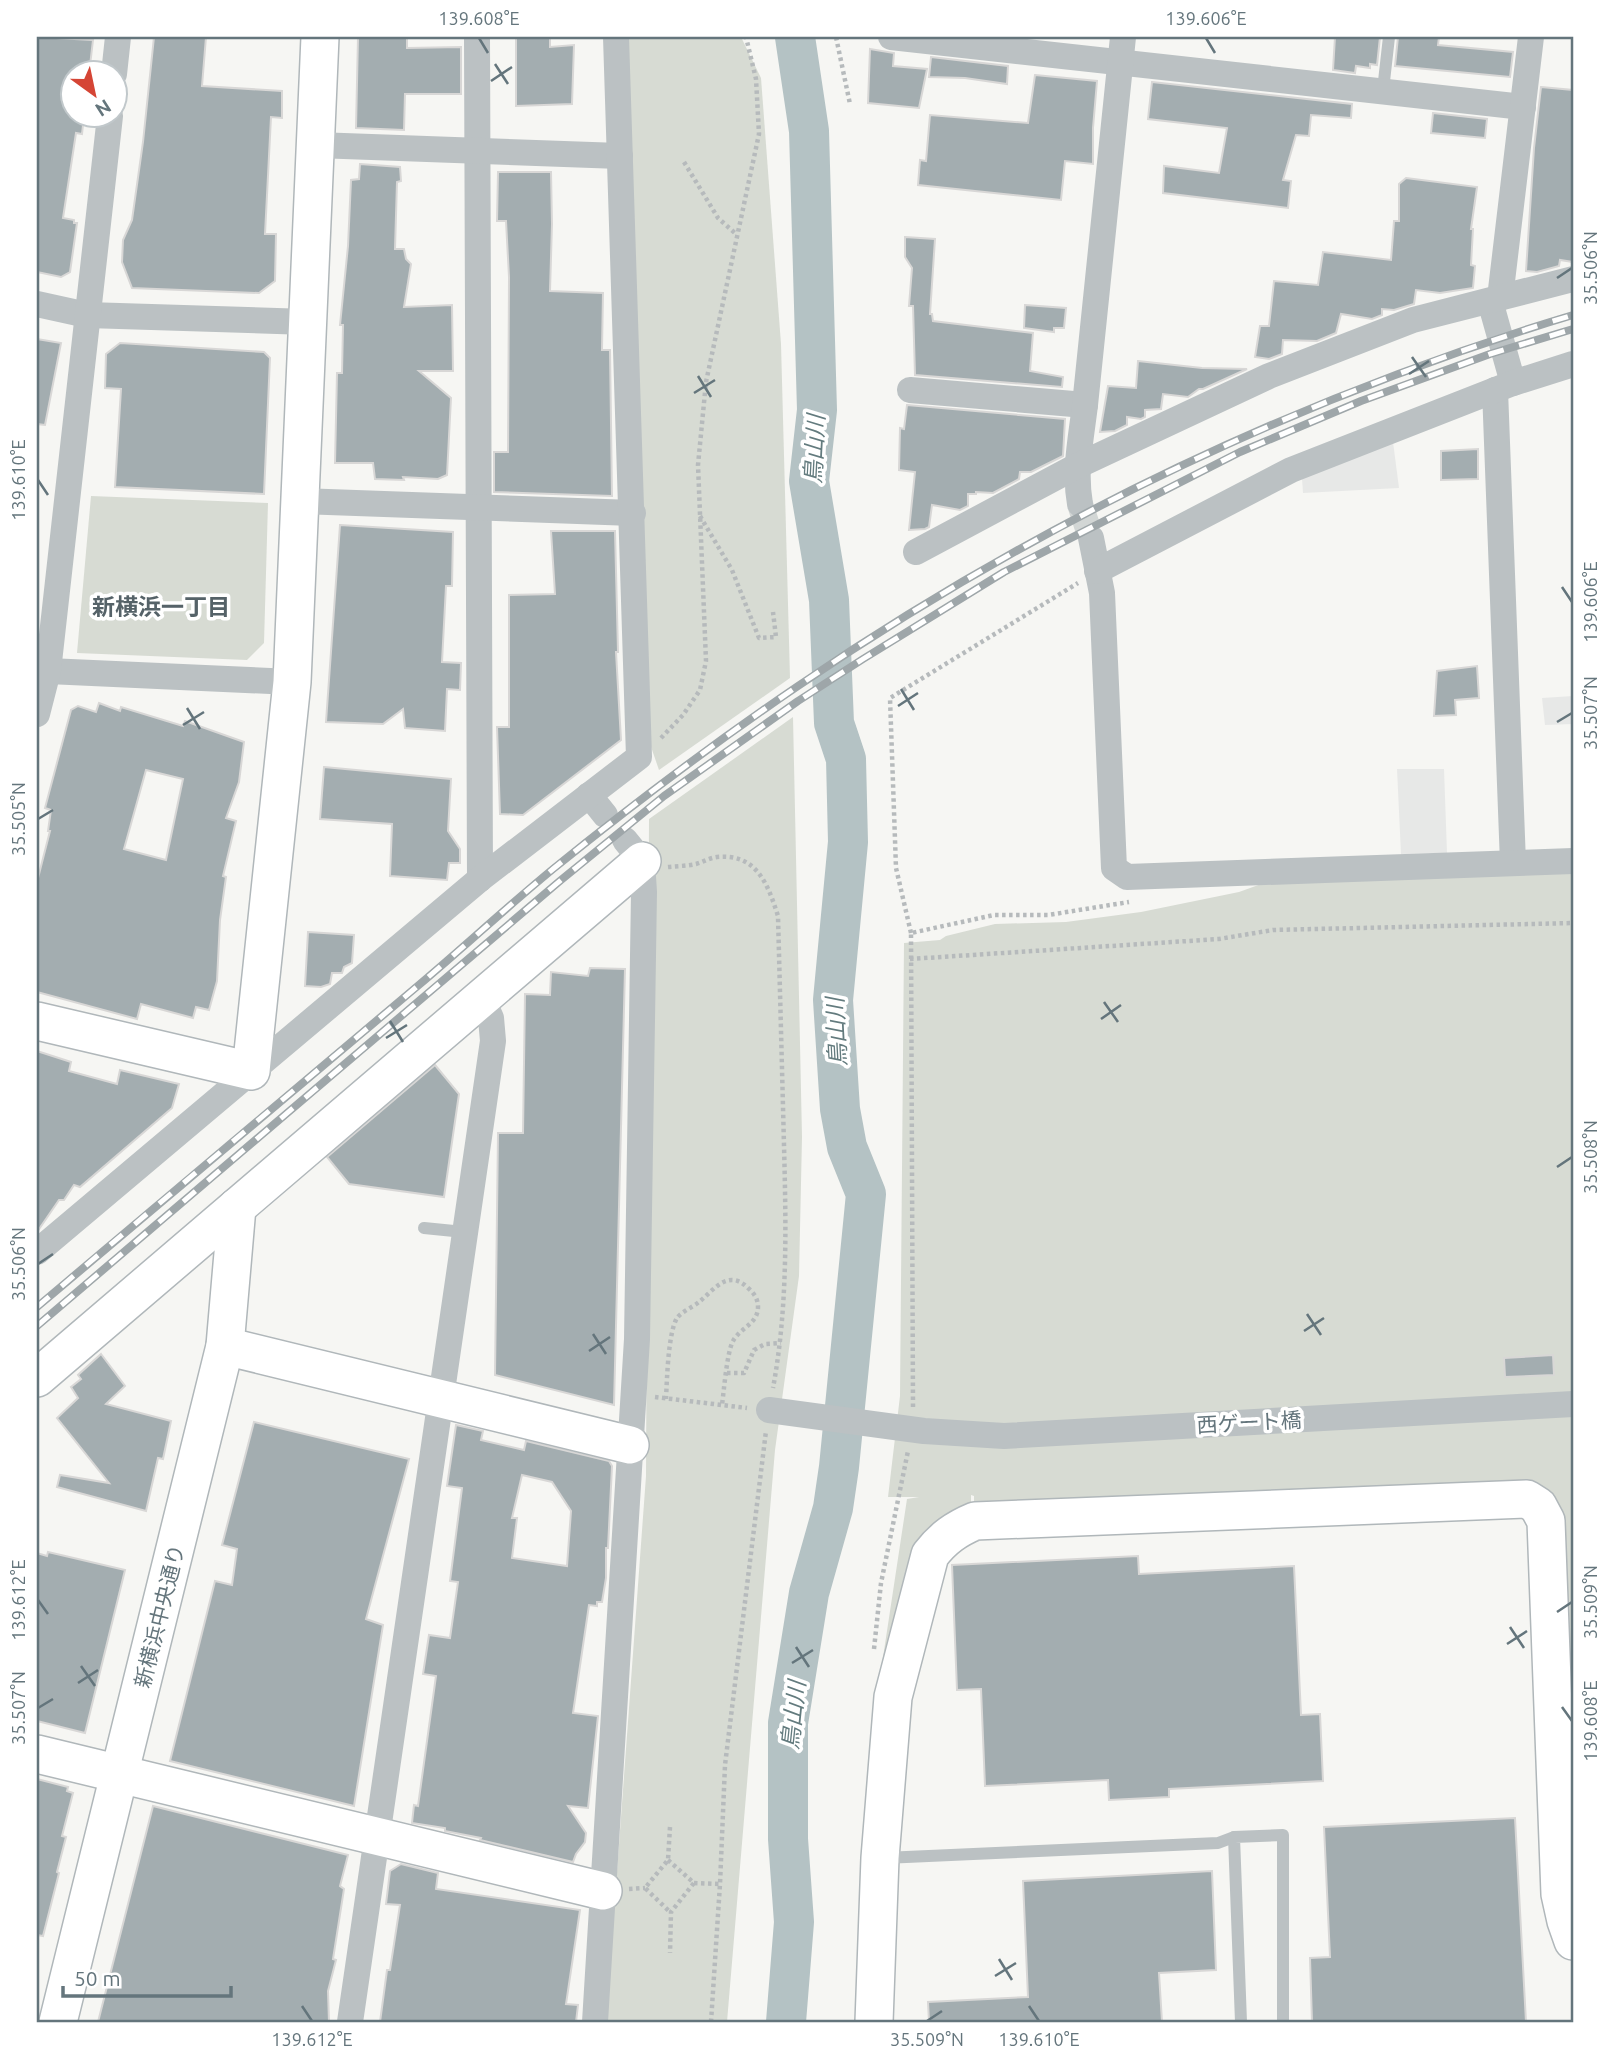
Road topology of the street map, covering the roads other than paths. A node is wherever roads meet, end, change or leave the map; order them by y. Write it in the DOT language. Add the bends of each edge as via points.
graph roads {
  1 [pos="118,37"];
  2 [pos="320,37"];
  3 [pos="477,37"];
  4 [pos="616,37"];
  5 [pos="891,37"];
  6 [pos="1389,37"];
  7 [pos="1531,37"];
  8 [pos="1121,49"];
  9 [pos="116,60"];
  10 [pos="1383,90"];
  11 [pos="1523,107"];
  12 [pos="108,130"];
  13 [pos="316,145"];
  14 [pos="478,150"];
  15 [pos="620,156"];
  16 [pos="1573,279"];
  17 [pos="1495,300"];
  18 [pos="37,304"];
  19 [pos="87,315"];
  20 [pos="308,322"];
  21 [pos="1573,364"];
  22 [pos="1504,387"];
  23 [pos="909,390"];
  24 [pos="1085,405"];
  25 [pos="1077,466"];
  26 [pos="300,501"];
  27 [pos="1080,504"];
  28 [pos="479,508"];
  29 [pos="633,513"];
  30 [pos="1091,538"];
  31 [pos="916,552"];
  32 [pos="1097,571"];
  33 [pos="42,670"];
  34 [pos="292,682"];
  35 [pos="37,714"];
  36 [pos="589,794"];
  37 [pos="605,815"];
  38 [pos="633,850"];
  39 [pos="1573,860"];
  40 [pos="1513,863"];
  41 [pos="480,879"];
  42 [pos="482,998"];
  43 [pos="37,1021"];
  44 [pos="251,1071"];
  45 [pos="237,1207"];
  46 [pos="424,1228"];
  47 [pos="464,1232"];
  48 [pos="37,1252"];
  49 [pos="225,1346"];
  50 [pos="37,1378"];
  51 [pos="440,1400"];
  52 [pos="1573,1404"];
  53 [pos="778,1411"];
  54 [pos="630,1445"];
  55 [pos="37,1754"];
  56 [pos="120,1774"];
  57 [pos="377,1836"];
  58 [pos="1234,1837"];
  59 [pos="880,1858"];
  60 [pos="603,1891"];
  61 [pos="1573,1941"];
  62 [pos="58,2022"];
  63 [pos="350,2022"];
  64 [pos="596,2022"];
  65 [pos="874,2022"];
  66 [pos="1241,2022"];
  67 [pos="1283,2022"];
  1 -- 9 [label="street"];
  2 -- 13 [label="street"];
  3 -- 14 [label="street"];
  4 -- 15 [label="street"];
  5 -- 8 [label="street"];
  6 -- 10 [label="lane"];
  7 -- 11 [label="street"];
  8 -- 10 [label="street"];
  8 -- 24 [label="street"];
  10 -- 11 [label="street"];
  11 -- 17 [label="street"];
  12 -- 19 [label="street"];
  13 -- 14 [label="street"];
  13 -- 20 [label="street"];
  14 -- 15 [label="street"];
  14 -- 28 [label="street"];
  15 -- 29 [label="street"];
  16 -- 17 [label="street"];
  17 -- 22 [label="street"];
  17 -- 25 [label="street" via="1413,320 1269,376"];
  18 -- 19 [label="street"];
  19 -- 20 [label="street"];
  19 -- 33 [label="street"];
  20 -- 26 [label="street"];
  21 -- 22 [label="street"];
  22 -- 32 [label="street" via="1291,470"];
  22 -- 40 [label="street"];
  23 -- 24 [label="street"];
  24 -- 25 [label="street"];
  25 -- 27 [label="street"];
  25 -- 31 [label="street"];
  26 -- 28 [label="street"];
  26 -- 34 [label="street"];
  28 -- 29 [label="street"];
  28 -- 41 [label="street"];
  29 -- 36 [label="street" via="639,757"];
  30 -- 32 [label="street"];
  32 -- 40 [label="street" via="1102,593 1114,868 1127,877"];
  33 -- 34 [label="street"];
  33 -- 35 [label="street"];
  34 -- 44 [label="street"];
  36 -- 37 [label="street"];
  36 -- 41 [label="street"];
  38 -- 42 [label="street"];
  38 -- 54 [label="street" via="644,892 637,1339"];
  39 -- 40 [label="street"];
  41 -- 44 [label="street"];
  42 -- 45 [label="street"];
  42 -- 47 [label="street" via="491,1018 493,1041"];
  43 -- 44 [label="street"];
  44 -- 48 [label="street"];
  45 -- 49 [label="street, 新横浜中央通り"];
  45 -- 50 [label="street"];
  46 -- 47 [label="lane"];
  47 -- 51 [label="street"];
  49 -- 51 [label="street"];
  49 -- 56 [label="street, 新横浜中央通り"];
  51 -- 54 [label="street"];
  51 -- 57 [label="street"];
  52 -- 53 [label="street, 西ゲート橋" via="1004,1436"];
  54 -- 60 [label="street"];
  55 -- 56 [label="street"];
  56 -- 57 [label="street"];
  56 -- 62 [label="street, 新横浜中央通り"];
  57 -- 60 [label="street"];
  57 -- 63 [label="street"];
  58 -- 59 [label="lane" via="1217,1843"];
  58 -- 66 [label="lane"];
  58 -- 67 [label="lane" via="1283,1835"];
  59 -- 61 [label="street" via="893,1697 930,1555 958,1528 975,1521 1527,1499 1546,1521 1560,1894"];
  59 -- 65 [label="street"];
  60 -- 64 [label="street"];
}
